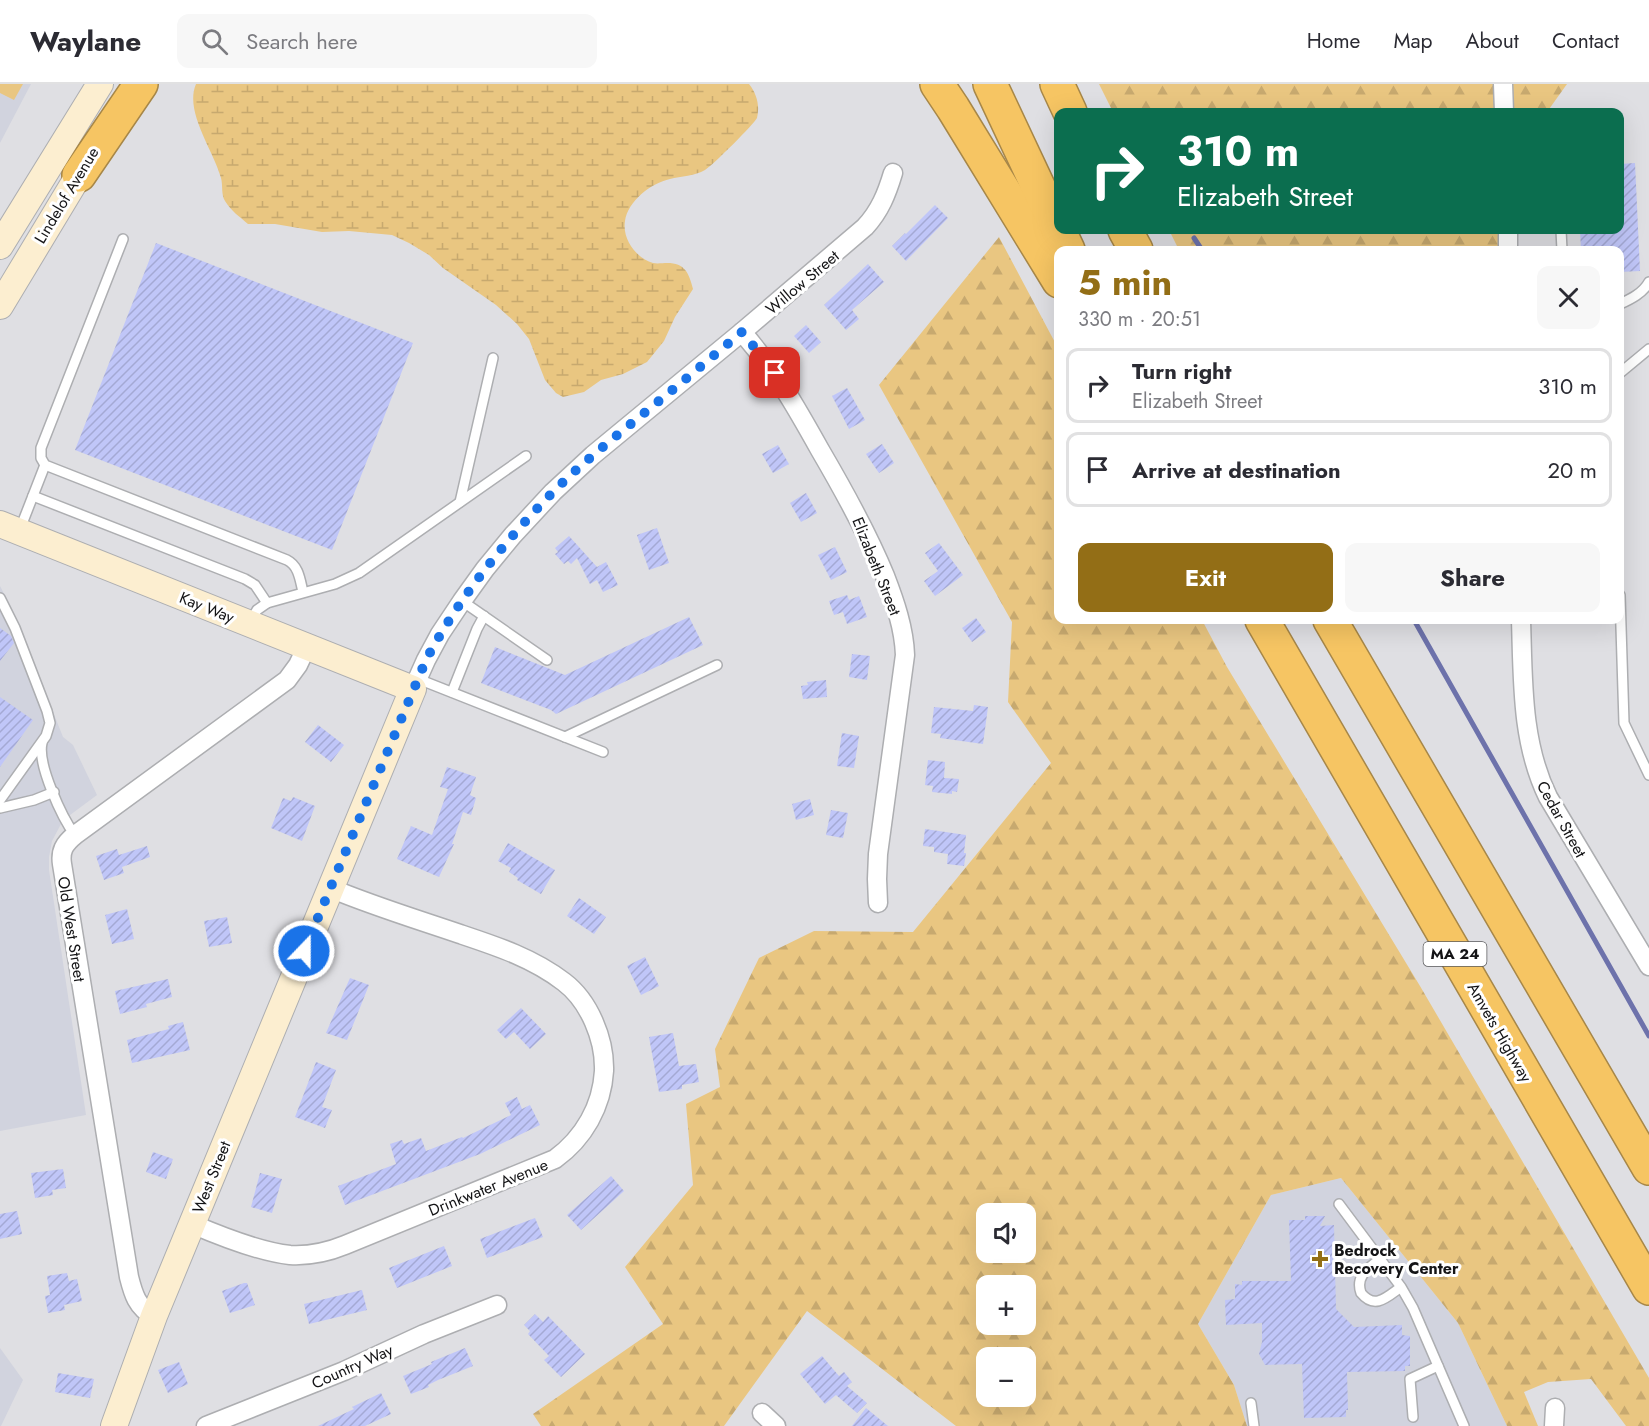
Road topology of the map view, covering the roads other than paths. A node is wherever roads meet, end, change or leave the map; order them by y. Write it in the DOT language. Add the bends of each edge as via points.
graph roads {
  1 [pos="100,84"];
  2 [pos="131,84"];
  3 [pos="141,84"];
  4 [pos="937,84"];
  5 [pos="990,84"];
  6 [pos="1059,84"];
  7 [pos="1503,84"];
  8 [pos="1069,108"];
  9 [pos="1504,108"];
  10 [pos="893,173"];
  11 [pos="79,175"];
  12 [pos="1054,220"];
  13 [pos="123,239"];
  14 [pos="0,246"];
  15 [pos="1054,273"];
  16 [pos="1649,282"];
  17 [pos="1624,302"];
  18 [pos="0,306"];
  19 [pos="742,332"];
  20 [pos="1649,350"];
  21 [pos="493,358"];
  22 [pos="1624,370"];
  23 [pos="526,456"];
  24 [pos="45,465"];
  25 [pos="33,496"];
  26 [pos="460,502"];
  27 [pos="9,528"];
  28 [pos="303,592"];
  29 [pos="0,598"];
  30 [pos="462,601"];
  31 [pos="267,603"];
  32 [pos="484,616"];
  33 [pos="249,624"];
  34 [pos="1264,624"];
  35 [pos="1332,624"];
  36 [pos="1521,624"];
  37 [pos="1621,624"];
  38 [pos="307,646"];
  39 [pos="547,660"];
  40 [pos="717,664"];
  41 [pos="416,684"];
  42 [pos="452,692"];
  43 [pos="565,737"];
  44 [pos="42,742"];
  45 [pos="603,752"];
  46 [pos="1649,775"];
  47 [pos="54,792"];
  48 [pos="0,800"];
  49 [pos="0,808"];
  50 [pos="75,835"];
  51 [pos="330,888"];
  52 [pos="878,903"];
  53 [pos="313,930"];
  54 [pos="1649,966"];
  55 [pos="1649,1168"];
  56 [pos="1339,1204"];
  57 [pos="192,1224"];
  58 [pos="1380,1259"];
  59 [pos="1401,1287"];
  60 [pos="1649,1288"];
  61 [pos="497,1305"];
  62 [pos="154,1316"];
  63 [pos="1438,1366"];
  64 [pos="1251,1403"];
  65 [pos="762,1413"];
  66 [pos="1413,1417"];
  67 [pos="114,1426"];
  68 [pos="206,1426"];
  69 [pos="776,1426"];
  70 [pos="1254,1426"];
  71 [pos="1464,1426"];
  1 -- 14 [label="street, Lindelof Avenue"];
  2 -- 11 [label="street, Lindelof Avenue"];
  3 -- 11 [label="highway"];
  4 -- 15 [label="highway"];
  5 -- 12 [label="highway"];
  6 -- 8 [label="highway"];
  7 -- 9 [label="street"];
  10 -- 19 [label="street, Willow Street" via="879,209 865,227"];
  11 -- 18 [label="street, Lindelof Avenue"];
  13 -- 24 [label="lane" via="40,448"];
  16 -- 17 [label="lane"];
  19 -- 30 [label="street, Willow Street" via="553,492"];
  19 -- 52 [label="street, Elizabeth Street" via="775,373 847,496 879,562 902,628 905,656 878,854"];
  20 -- 22 [label="lane"];
  21 -- 26 [label="lane"];
  23 -- 26 [label="lane"];
  24 -- 25 [label="lane"];
  24 -- 28 [label="lane" via="287,560 296,569"];
  25 -- 27 [label="lane"];
  25 -- 31 [label="lane" via="245,579 255,585"];
  26 -- 28 [label="lane" via="351,578"];
  27 -- 33 [label="street, Kay Way"];
  28 -- 31 [label="lane"];
  29 -- 44 [label="lane" via="48,716 49,729"];
  30 -- 32 [label="lane"];
  30 -- 41 [label="street, Willow Street" via="440,634"];
  31 -- 33 [label="lane"];
  32 -- 39 [label="lane"];
  32 -- 42 [label="lane"];
  33 -- 38 [label="street, Kay Way"];
  34 -- 60 [label="highway, Amvets Highway / MA 24"];
  35 -- 55 [label="highway"];
  36 -- 54 [label="street, Cedar Street" via="1525,712 1538,775"];
  37 -- 46 [label="lane" via="1624,723"];
  38 -- 41 [label="street, Kay Way"];
  38 -- 50 [label="street, Old West Street" via="295,671 282,683"];
  40 -- 43 [label="lane"];
  41 -- 42 [label="lane"];
  41 -- 51 [label="street, Willow Street"];
  42 -- 43 [label="lane"];
  43 -- 45 [label="lane"];
  44 -- 47 [label="lane" via="42,761"];
  44 -- 48 [label="lane"];
  47 -- 49 [label="lane"];
  47 -- 50 [label="lane"];
  50 -- 62 [label="street, Old West Street" via="63,848 61,859 92,1055 131,1286 140,1306"];
  51 -- 53 [label="street, Willow Street"];
  51 -- 57 [label="street, Drinkwater Avenue" via="505,950 565,983 587,1009 600,1039 603,1086 596,1109 571,1146 555,1160 336,1248 303,1255 282,1254"];
  53 -- 57 [label="street, West Street"];
  56 -- 58 [label="lane"];
  57 -- 62 [label="street, West Street"];
  58 -- 59 [label="lane"];
  58 -- 59 [label="lane" via="1361,1276 1361,1293 1376,1302"];
  59 -- 63 [label="lane"];
  61 -- 68 [label="street, Country Way"];
  62 -- 67 [label="street, West Street"];
  63 -- 66 [label="lane" via="1410,1379"];
  63 -- 71 [label="lane"];
  64 -- 70 [label="lane"];
  65 -- 69 [label="street"];
}
